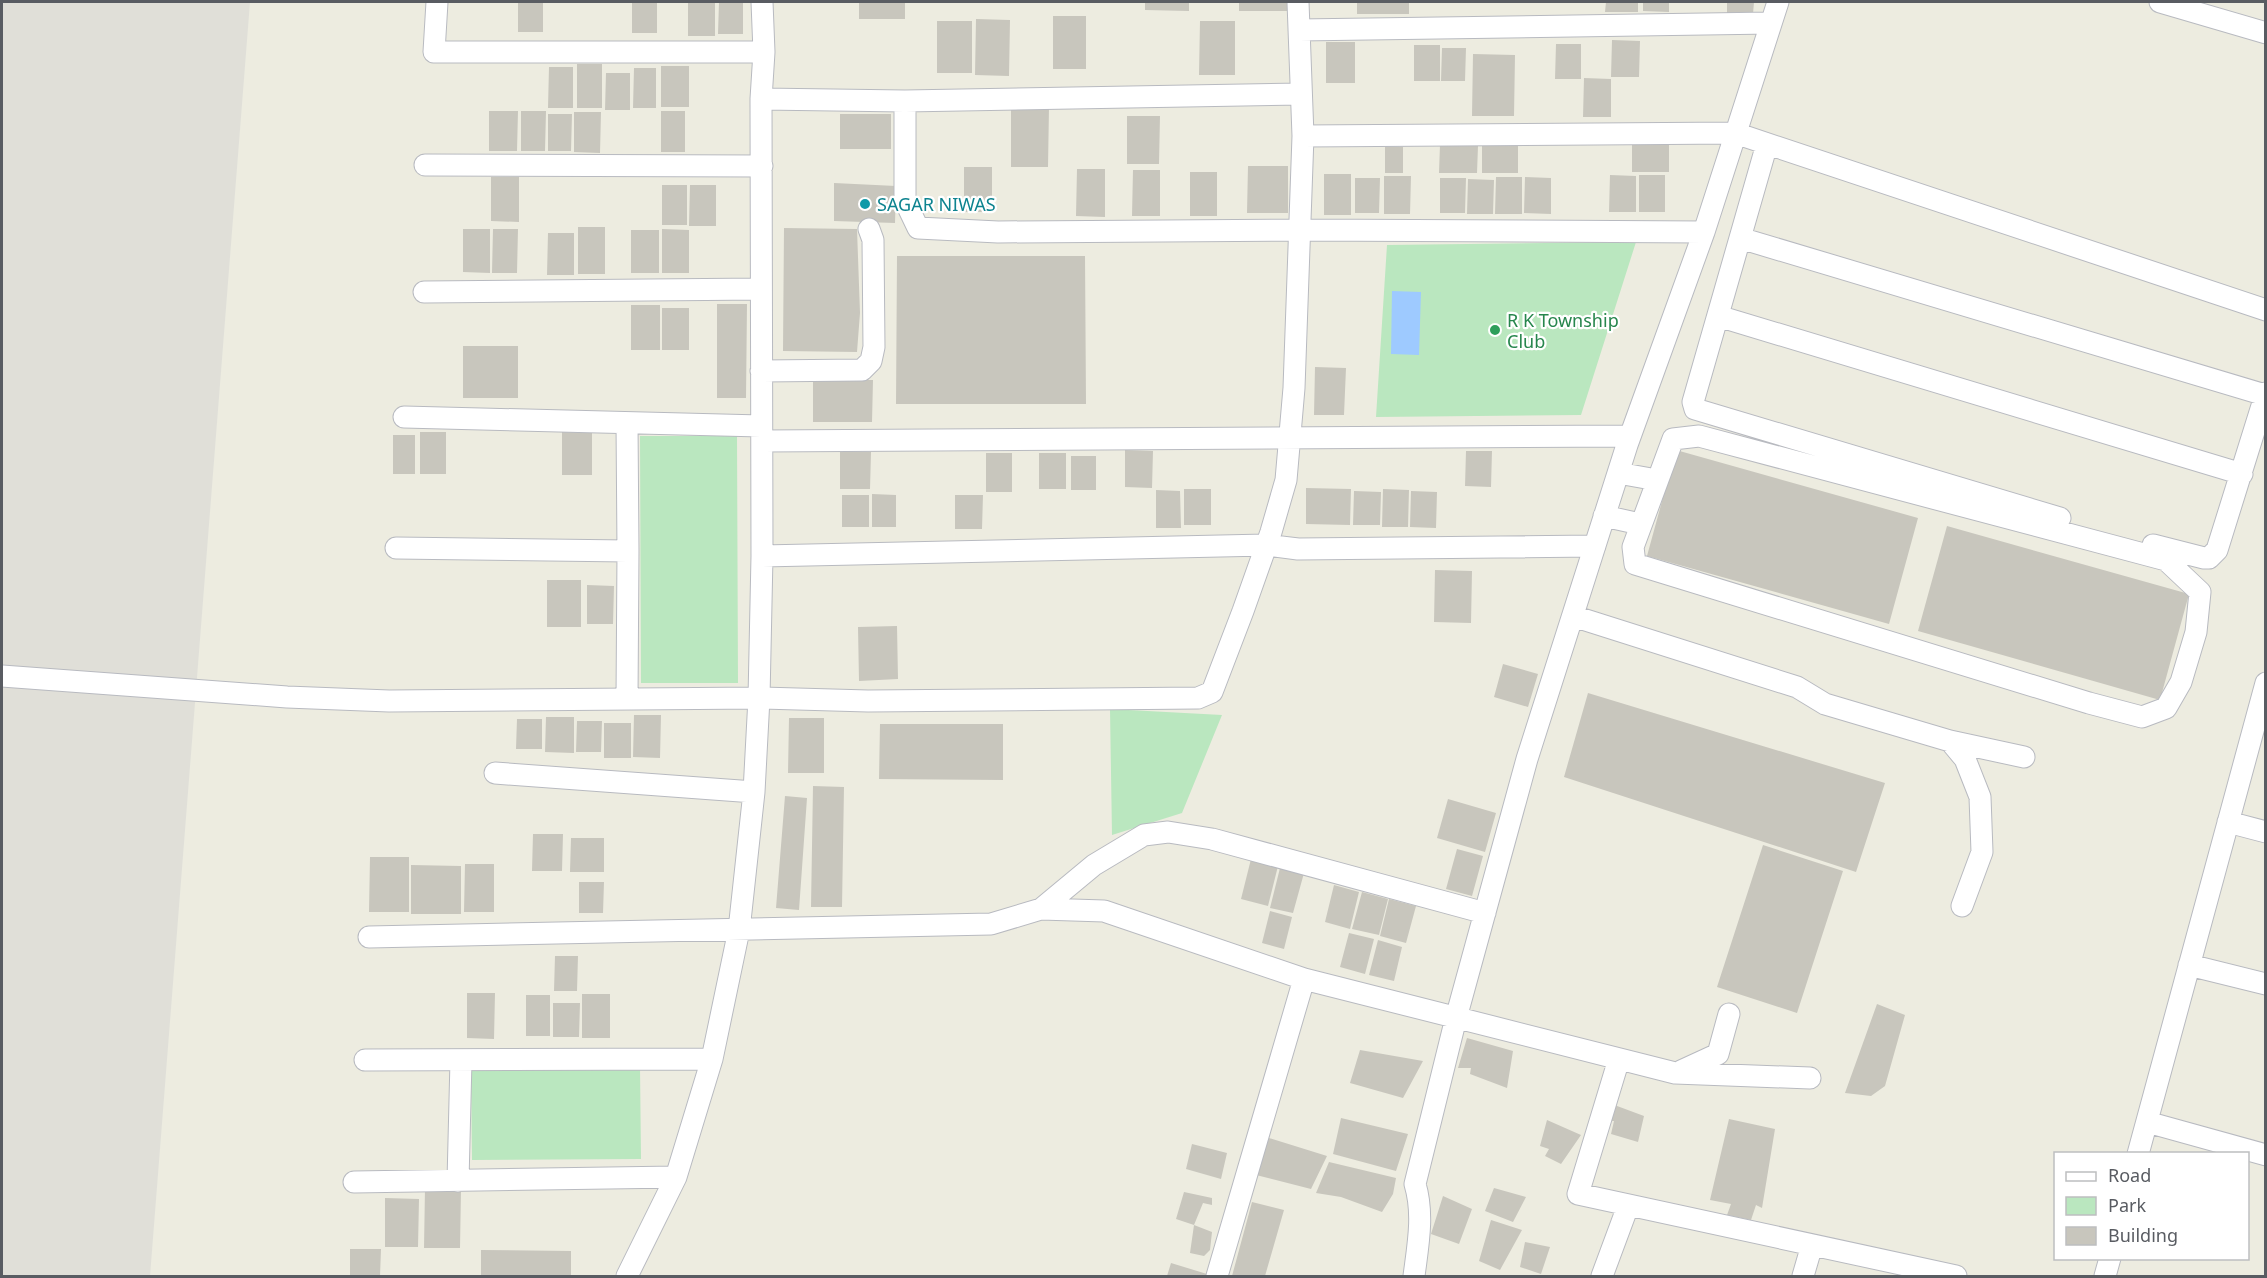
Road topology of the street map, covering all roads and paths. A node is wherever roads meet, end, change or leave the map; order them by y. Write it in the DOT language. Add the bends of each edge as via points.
graph roads {
  1 [pos="437,2"];
  2 [pos="762,2"];
  3 [pos="1298,2"];
  4 [pos="1778,2"];
  5 [pos="2160,2"];
  6 [pos="1771,23"];
  7 [pos="1299,30"];
  8 [pos="2265,33"];
  9 [pos="764,52"];
  10 [pos="1301,94"];
  11 [pos="761,99"];
  12 [pos="904,101"];
  13 [pos="1736,133"];
  14 [pos="1303,136"];
  15 [pos="1767,144"];
  16 [pos="425,165"];
  17 [pos="762,166"];
  18 [pos="869,229"];
  19 [pos="1300,230"];
  20 [pos="1704,232"];
  21 [pos="1740,238"];
  22 [pos="760,289"];
  23 [pos="424,292"];
  24 [pos="2265,310"];
  25 [pos="1718,316"];
  26 [pos="761,371"];
  27 [pos="2265,394"];
  28 [pos="404,417"];
  29 [pos="627,423"];
  30 [pos="762,434"];
  31 [pos="1630,436"];
  32 [pos="1290,438"];
  33 [pos="1618,473"];
  34 [pos="2242,474"];
  35 [pos="1657,480"];
  36 [pos="1604,516"];
  37 [pos="1640,524"];
  38 [pos="1266,545"];
  39 [pos="1595,546"];
  40 [pos="396,548"];
  41 [pos="628,551"];
  42 [pos="762,555"];
  43 [pos="1573,616"];
  44 [pos="2,675"];
  45 [pos="2265,686"];
  46 [pos="759,698"];
  47 [pos="627,699"];
  48 [pos="1950,741"];
  49 [pos="2024,757"];
  50 [pos="495,773"];
  51 [pos="754,792"];
  52 [pos="2228,822"];
  53 [pos="2265,832"];
  54 [pos="1962,906"];
  55 [pos="1041,909"];
  56 [pos="1485,913"];
  57 [pos="739,930"];
  58 [pos="369,937"];
  59 [pos="2189,965"];
  60 [pos="1304,979"];
  61 [pos="2265,984"];
  62 [pos="1729,1014"];
  63 [pos="1456,1018"];
  64 [pos="461,1059"];
  65 [pos="712,1059"];
  66 [pos="1619,1059"];
  67 [pos="365,1060"];
  68 [pos="1675,1073"];
  69 [pos="1810,1078"];
  70 [pos="2147,1122"];
  71 [pos="2139,1152"];
  72 [pos="2265,1155"];
  73 [pos="676,1177"];
  74 [pos="458,1181"];
  75 [pos="354,1182"];
  76 [pos="1628,1206"];
  77 [pos="1812,1245"];
  78 [pos="2109,1260"];
  79 [pos="627,1276"];
  80 [pos="1217,1276"];
  81 [pos="1414,1276"];
  82 [pos="1602,1276"];
  83 [pos="1803,1276"];
  84 [pos="1956,1276"];
  85 [pos="2105,1276"];
  1 -- 9 [label="street" via="434,52"];
  2 -- 9 [label="street"];
  3 -- 7 [label="street"];
  4 -- 6 [label="street"];
  5 -- 8 [label="street"];
  6 -- 7 [label="street"];
  6 -- 13 [label="street"];
  7 -- 10 [label="street"];
  9 -- 11 [label="street"];
  10 -- 12 [label="street"];
  10 -- 14 [label="street"];
  11 -- 12 [label="street"];
  11 -- 17 [label="street"];
  12 -- 19 [label="street" via="906,201 918,228 998,232"];
  13 -- 14 [label="street"];
  13 -- 15 [label="street"];
  13 -- 20 [label="street"];
  14 -- 19 [label="street"];
  15 -- 21 [label="street"];
  15 -- 24 [label="street"];
  16 -- 17 [label="street"];
  17 -- 22 [label="street"];
  18 -- 26 [label="street" via="873,240 871,361 862,370"];
  19 -- 20 [label="street"];
  19 -- 32 [label="street"];
  20 -- 31 [label="street"];
  21 -- 25 [label="street"];
  21 -- 27 [label="street"];
  22 -- 23 [label="street"];
  22 -- 26 [label="street"];
  25 -- 34 [label="street"];
  25 -- 34 [label="street" via="1693,402 1699,412 2197,558 2209,558 2217,550"];
  26 -- 30 [label="street"];
  27 -- 34 [label="street"];
  28 -- 29 [label="street"];
  29 -- 30 [label="street"];
  29 -- 41 [label="street"];
  30 -- 32 [label="street"];
  30 -- 42 [label="street"];
  31 -- 32 [label="street"];
  31 -- 33 [label="street"];
  32 -- 38 [label="street" via="1286,480"];
  33 -- 35 [label="street"];
  33 -- 36 [label="street"];
  35 -- 37 [label="street"];
  35 -- 37 [label="street" via="1673,439 1699,436 2166,560 2200,592 2196,632 2181,682 2166,708 2142,717 2089,703 1635,564 1632,548"];
  36 -- 37 [label="street"];
  36 -- 39 [label="street"];
  38 -- 39 [label="street" via="1298,549"];
  38 -- 42 [label="street"];
  38 -- 46 [label="street" via="1212,692 1198,698"];
  39 -- 43 [label="street"];
  40 -- 41 [label="street"];
  41 -- 47 [label="street"];
  42 -- 46 [label="street"];
  43 -- 48 [label="street" via="1797,687 1825,704"];
  43 -- 56 [label="street" via="1527,759"];
  44 -- 47 [label="street" via="287,698"];
  45 -- 52 [label="street"];
  46 -- 47 [label="street"];
  46 -- 51 [label="street"];
  48 -- 49 [label="street"];
  48 -- 54 [label="street" via="1965,759 1980,797 1982,852"];
  50 -- 51 [label="street"];
  51 -- 57 [label="street"];
  52 -- 53 [label="street"];
  52 -- 59 [label="street"];
  55 -- 56 [label="street" via="1094,866 1144,835 1168,832 1212,838"];
  55 -- 57 [label="street" via="991,924"];
  55 -- 60 [label="street" via="1104,911"];
  56 -- 63 [label="street"];
  57 -- 58 [label="street"];
  57 -- 65 [label="street"];
  59 -- 61 [label="street"];
  59 -- 70 [label="street"];
  60 -- 63 [label="street"];
  60 -- 80 [label="street"];
  62 -- 68 [label="street" via="1718,1054"];
  63 -- 66 [label="street"];
  63 -- 81 [label="street" via="1416,1184 1420,1202"];
  64 -- 65 [label="street"];
  64 -- 67 [label="street"];
  64 -- 74 [label="street"];
  65 -- 73 [label="street"];
  66 -- 68 [label="street"];
  66 -- 76 [label="street" via="1578,1194"];
  68 -- 69 [label="street"];
  70 -- 71 [label="street"];
  70 -- 72 [label="street"];
  73 -- 74 [label="street"];
  73 -- 79 [label="street"];
  74 -- 75 [label="street"];
  76 -- 77 [label="street"];
  76 -- 82 [label="street"];
  77 -- 83 [label="street"];
  77 -- 84 [label="street"];
  78 -- 85 [label="street"];
}
